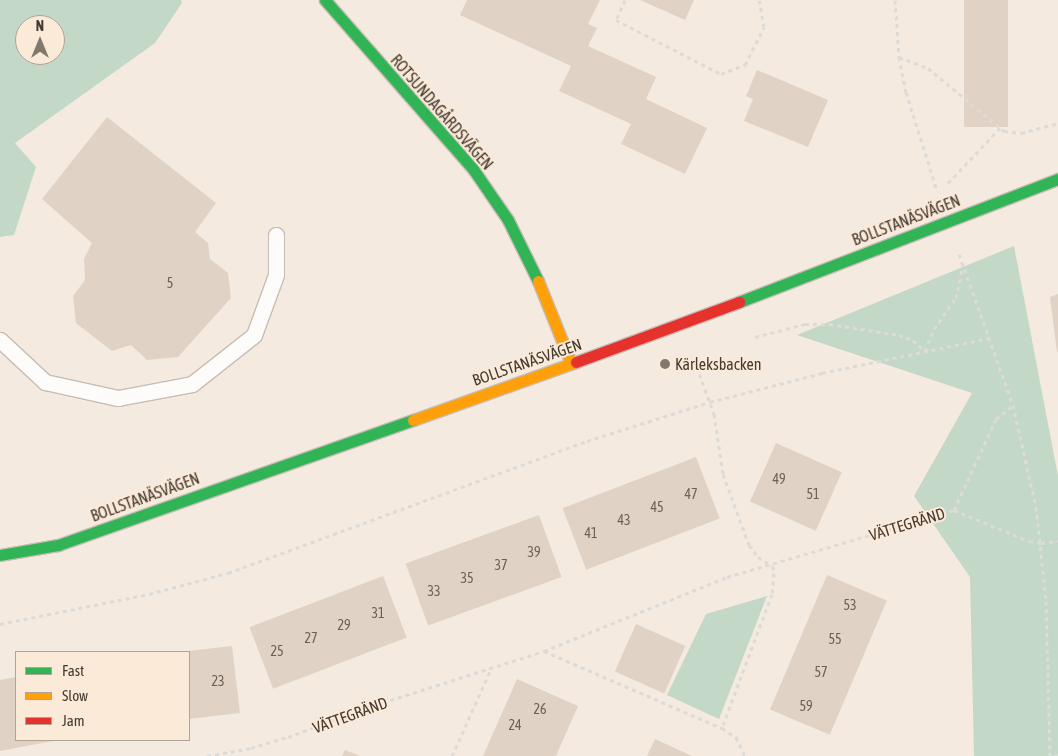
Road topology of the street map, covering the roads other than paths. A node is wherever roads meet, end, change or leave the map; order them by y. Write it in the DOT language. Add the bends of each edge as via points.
graph roads {
  1 [pos="325,0"];
  2 [pos="1058,179"];
  3 [pos="276,235"];
  4 [pos="0,340"];
  5 [pos="571,363"];
  6 [pos="0,555"];
  1 -- 5 [label="street, ROTSUNDAGÅRDSVÄGEN" via="473,169 508,220 533,268"];
  2 -- 5 [label="street, BOLLSTANÄSVÄGEN"];
  3 -- 4 [label="lane" via="276,274 254,334 192,384 118,398 45,382"];
  5 -- 6 [label="street, BOLLSTANÄSVÄGEN" via="58,545"];
}
